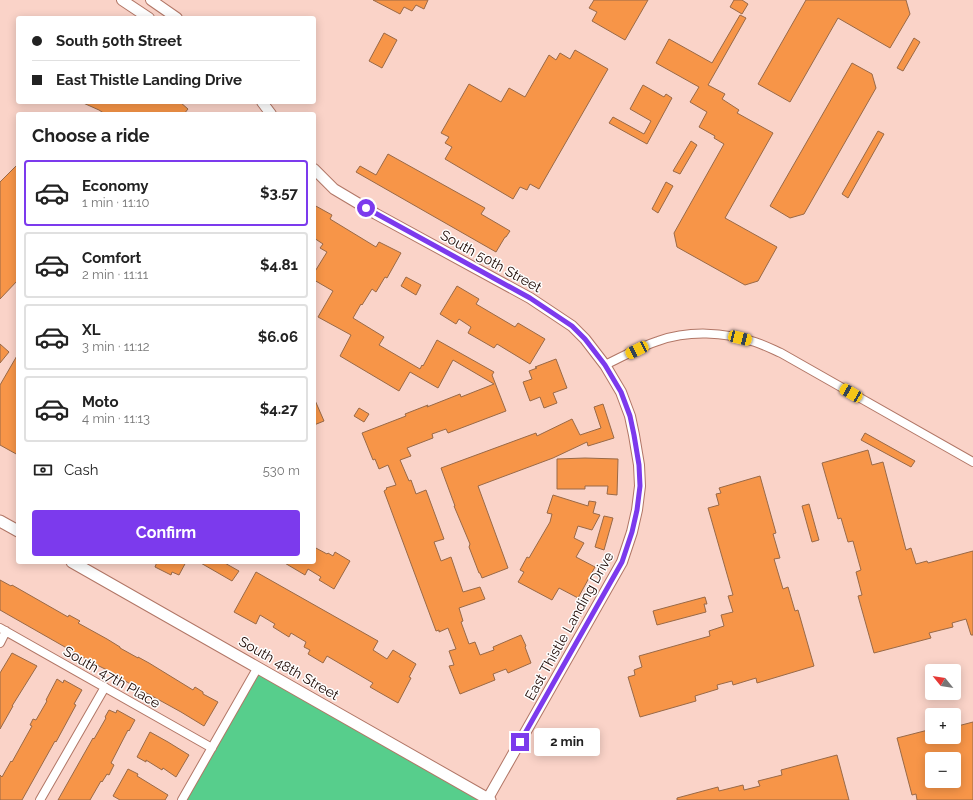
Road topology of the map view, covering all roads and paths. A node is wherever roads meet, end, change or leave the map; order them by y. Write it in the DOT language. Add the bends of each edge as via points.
graph roads {
  1 [pos="122,0"];
  2 [pos="151,0"];
  3 [pos="146,16"];
  4 [pos="174,16"];
  5 [pos="316,171"];
  6 [pos="605,365"];
  7 [pos="973,462"];
  8 [pos="0,521"];
  9 [pos="16,530"];
  10 [pos="76,564"];
  11 [pos="3,629"];
  12 [pos="0,643"];
  13 [pos="258,667"];
  14 [pos="105,687"];
  15 [pos="212,748"];
  16 [pos="40,800"];
  17 [pos="182,800"];
  18 [pos="488,800"];
  1 -- 3 [label="street"];
  2 -- 4 [label="street"];
  5 -- 6 [label="street, South 50th Street" via="334,189 530,298 572,326"];
  6 -- 7 [label="street" via="648,344 678,336 717,334 740,338 780,353"];
  6 -- 18 [label="street, East Thistle Landing Drive" via="621,392 630,416 639,465 640,486 632,532 622,562"];
  8 -- 9 [label="main road"];
  10 -- 13 [label="main road, South 48th Street"];
  11 -- 12 [label="street"];
  11 -- 14 [label="street, South 47th Place"];
  13 -- 15 [label="street"];
  13 -- 18 [label="main road, South 48th Street"];
  14 -- 15 [label="street, South 47th Place"];
  14 -- 16 [label="street"];
  15 -- 17 [label="street"];
}
